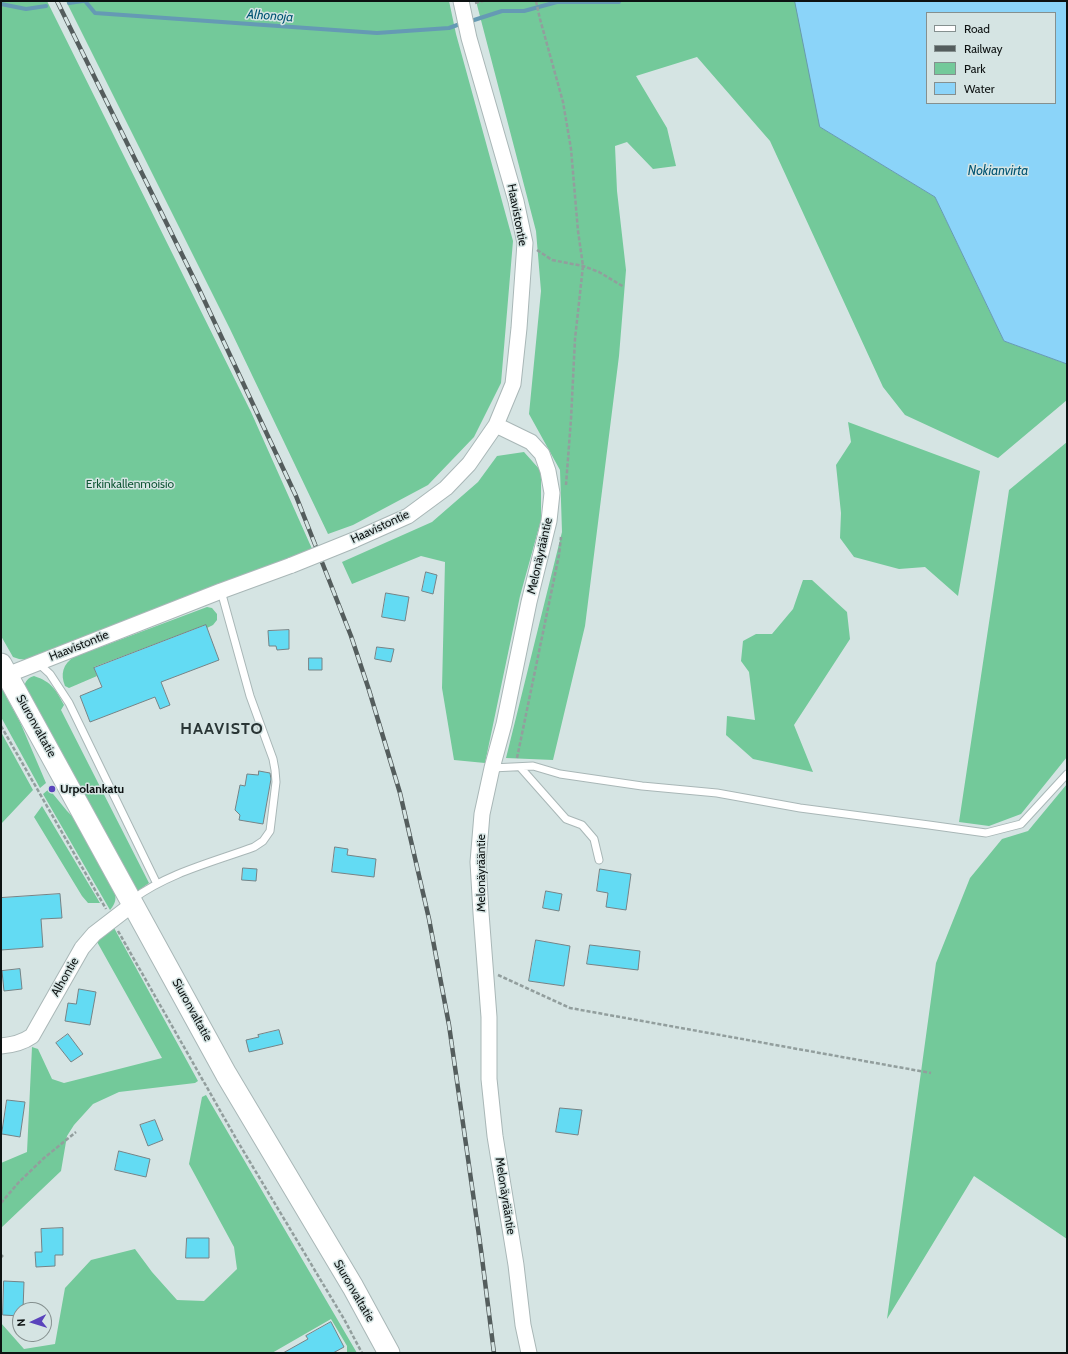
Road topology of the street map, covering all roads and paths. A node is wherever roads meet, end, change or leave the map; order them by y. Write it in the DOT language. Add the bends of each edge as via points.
graph roads {
  1 [pos="461,1"];
  2 [pos="536,1"];
  3 [pos="525,243"];
  4 [pos="583,266"];
  5 [pos="624,287"];
  6 [pos="571,419"];
  7 [pos="496,425"];
  8 [pos="559,555"];
  9 [pos="221,591"];
  10 [pos="38,663"];
  11 [pos="4,669"];
  12 [pos="1,726"];
  13 [pos="517,767"];
  14 [pos="492,768"];
  15 [pos="1067,774"];
  16 [pos="599,860"];
  17 [pos="157,884"];
  18 [pos="132,902"];
  19 [pos="112,920"];
  20 [pos="485,969"];
  21 [pos="1,1046"];
  22 [pos="931,1073"];
  23 [pos="76,1132"];
  24 [pos="1,1203"];
  25 [pos="362,1353"];
  26 [pos="389,1353"];
  27 [pos="529,1353"];
  1 -- 3 [label="street, Haavistontie" via="469,38 516,201"];
  2 -- 4 [label="path" via="563,102 571,150"];
  3 -- 4 [label="path" via="552,260"];
  3 -- 7 [label="street, Haavistontie" via="513,384"];
  4 -- 5 [label="path"];
  4 -- 6 [label="path" via="575,339"];
  7 -- 9 [label="street, Haavistontie, bridge" via="469,464 446,488 408,516 354,540"];
  7 -- 14 [label="street, Melonäyrääntie" via="531,442 542,454 552,493 549,521"];
  8 -- 13 [label="path"];
  9 -- 10 [label="street, Haavistontie"];
  9 -- 17 [label="lane" via="250,696 274,764 276,782 270,831 263,841 254,847"];
  10 -- 11 [label="street, Haavistontie"];
  10 -- 17 [label="lane" via="50,674 69,703"];
  11 -- 18 [label="street, Siuronvaltatie"];
  12 -- 19 [label="path"];
  13 -- 14 [label="lane"];
  13 -- 15 [label="lane" via="533,766 560,774 642,786 717,793 800,808 986,833 1022,824"];
  13 -- 16 [label="lane" via="566,819 582,825 594,839"];
  14 -- 20 [label="street, Melonäyrääntie" via="482,814 478,862"];
  17 -- 18 [label="lane" via="142,892"];
  18 -- 19 [label="street, Alhontie"];
  18 -- 26 [label="street, Siuronvaltatie" via="226,1074"];
  19 -- 21 [label="street, Alhontie" via="94,934 82,948 32,1036 14,1045"];
  19 -- 25 [label="path"];
  20 -- 22 [label="path" via="570,1008"];
  20 -- 27 [label="street, Melonäyrääntie" via="489,1018 489,1079 495,1136"];
  23 -- 24 [label="path" via="44,1158"];
}
